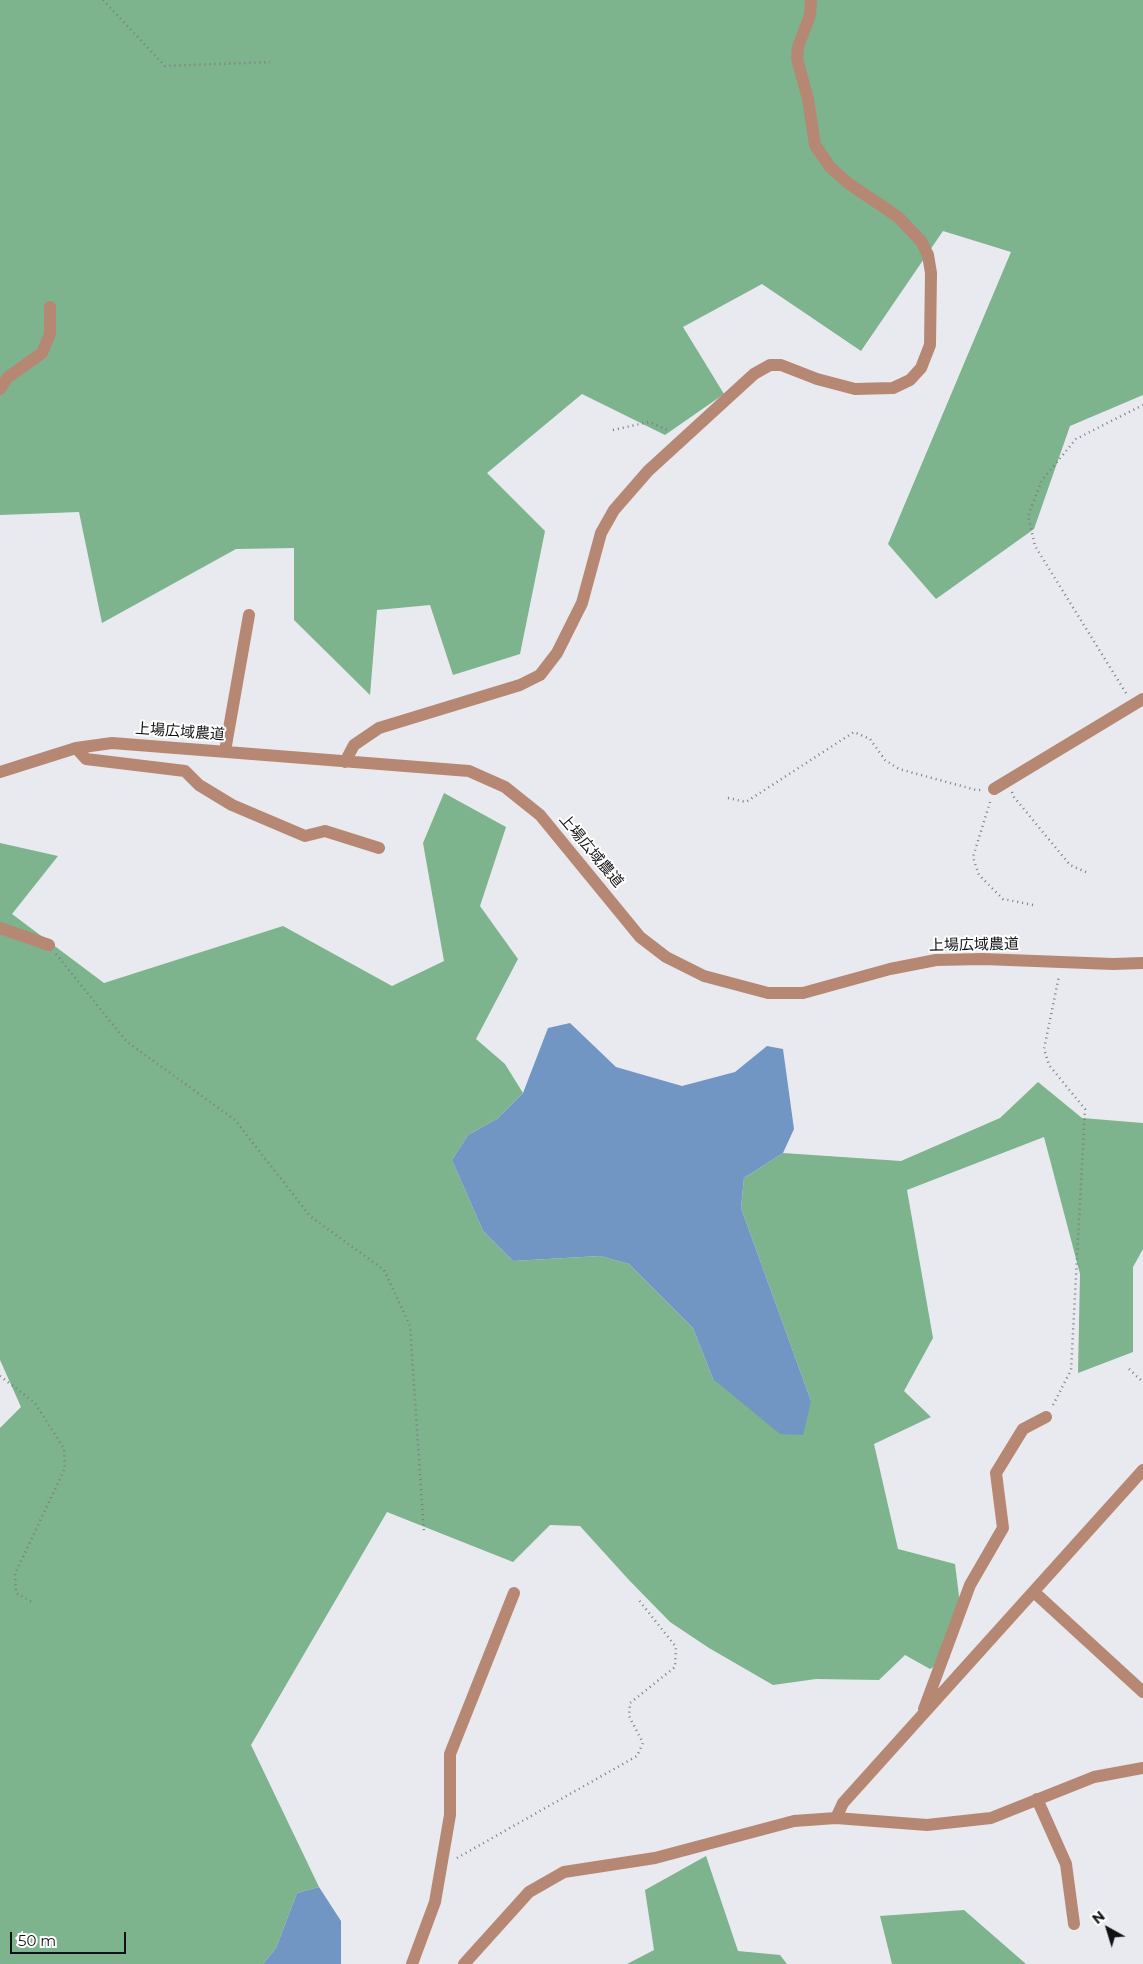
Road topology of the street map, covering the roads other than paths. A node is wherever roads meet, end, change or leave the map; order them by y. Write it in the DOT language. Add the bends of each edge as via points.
graph roads {
  1 [pos="810,0"];
  2 [pos="50,307"];
  3 [pos="0,389"];
  4 [pos="249,615"];
  5 [pos="1138,702"];
  6 [pos="76,748"];
  7 [pos="225,751"];
  8 [pos="345,762"];
  9 [pos="0,772"];
  10 [pos="994,789"];
  11 [pos="379,848"];
  12 [pos="0,928"];
  13 [pos="49,945"];
  14 [pos="1143,963"];
  15 [pos="1046,1417"];
  16 [pos="1143,1470"];
  17 [pos="1034,1592"];
  18 [pos="514,1593"];
  19 [pos="1143,1692"];
  20 [pos="921,1716"];
  21 [pos="1143,1768"];
  22 [pos="1037,1799"];
  23 [pos="836,1818"];
  24 [pos="1074,1924"];
  25 [pos="412,1964"];
  26 [pos="464,1964"];
  1 -- 8 [label="street" via="810,15 797,59 808,99 815,145 830,167 848,183 898,217 921,241 928,255 931,273 930,345 921,368 910,380 893,388 855,389 817,380 782,365 770,365 754,374 648,471 614,510 601,533 582,603 557,653 540,675 520,685 379,728 354,745"];
  2 -- 3 [label="street" via="50,334 42,353 8,377"];
  4 -- 7 [label="street"];
  5 -- 10 [label="street"];
  6 -- 7 [label="street, 上場広域農道" via="112,743"];
  6 -- 9 [label="street, 上場広域農道"];
  6 -- 11 [label="street" via="86,759 185,771 199,785 232,805 305,836 325,831"];
  7 -- 8 [label="street, 上場広域農道"];
  8 -- 14 [label="street, 上場広域農道" via="469,771 506,787 540,815 640,937 666,957 704,976 768,993 803,993 936,960 984,958"];
  12 -- 13 [label="street"];
  15 -- 20 [label="street" via="1023,1429 996,1473 1003,1528 970,1585"];
  16 -- 17 [label="street"];
  17 -- 19 [label="street"];
  17 -- 20 [label="street"];
  18 -- 25 [label="street" via="450,1754 450,1815 435,1902"];
  20 -- 23 [label="street" via="843,1803"];
  21 -- 22 [label="street" via="1094,1777"];
  22 -- 23 [label="street" via="991,1818 927,1825"];
  22 -- 24 [label="street" via="1066,1864"];
  23 -- 26 [label="street" via="794,1820 655,1858 564,1872 529,1892"];
}
